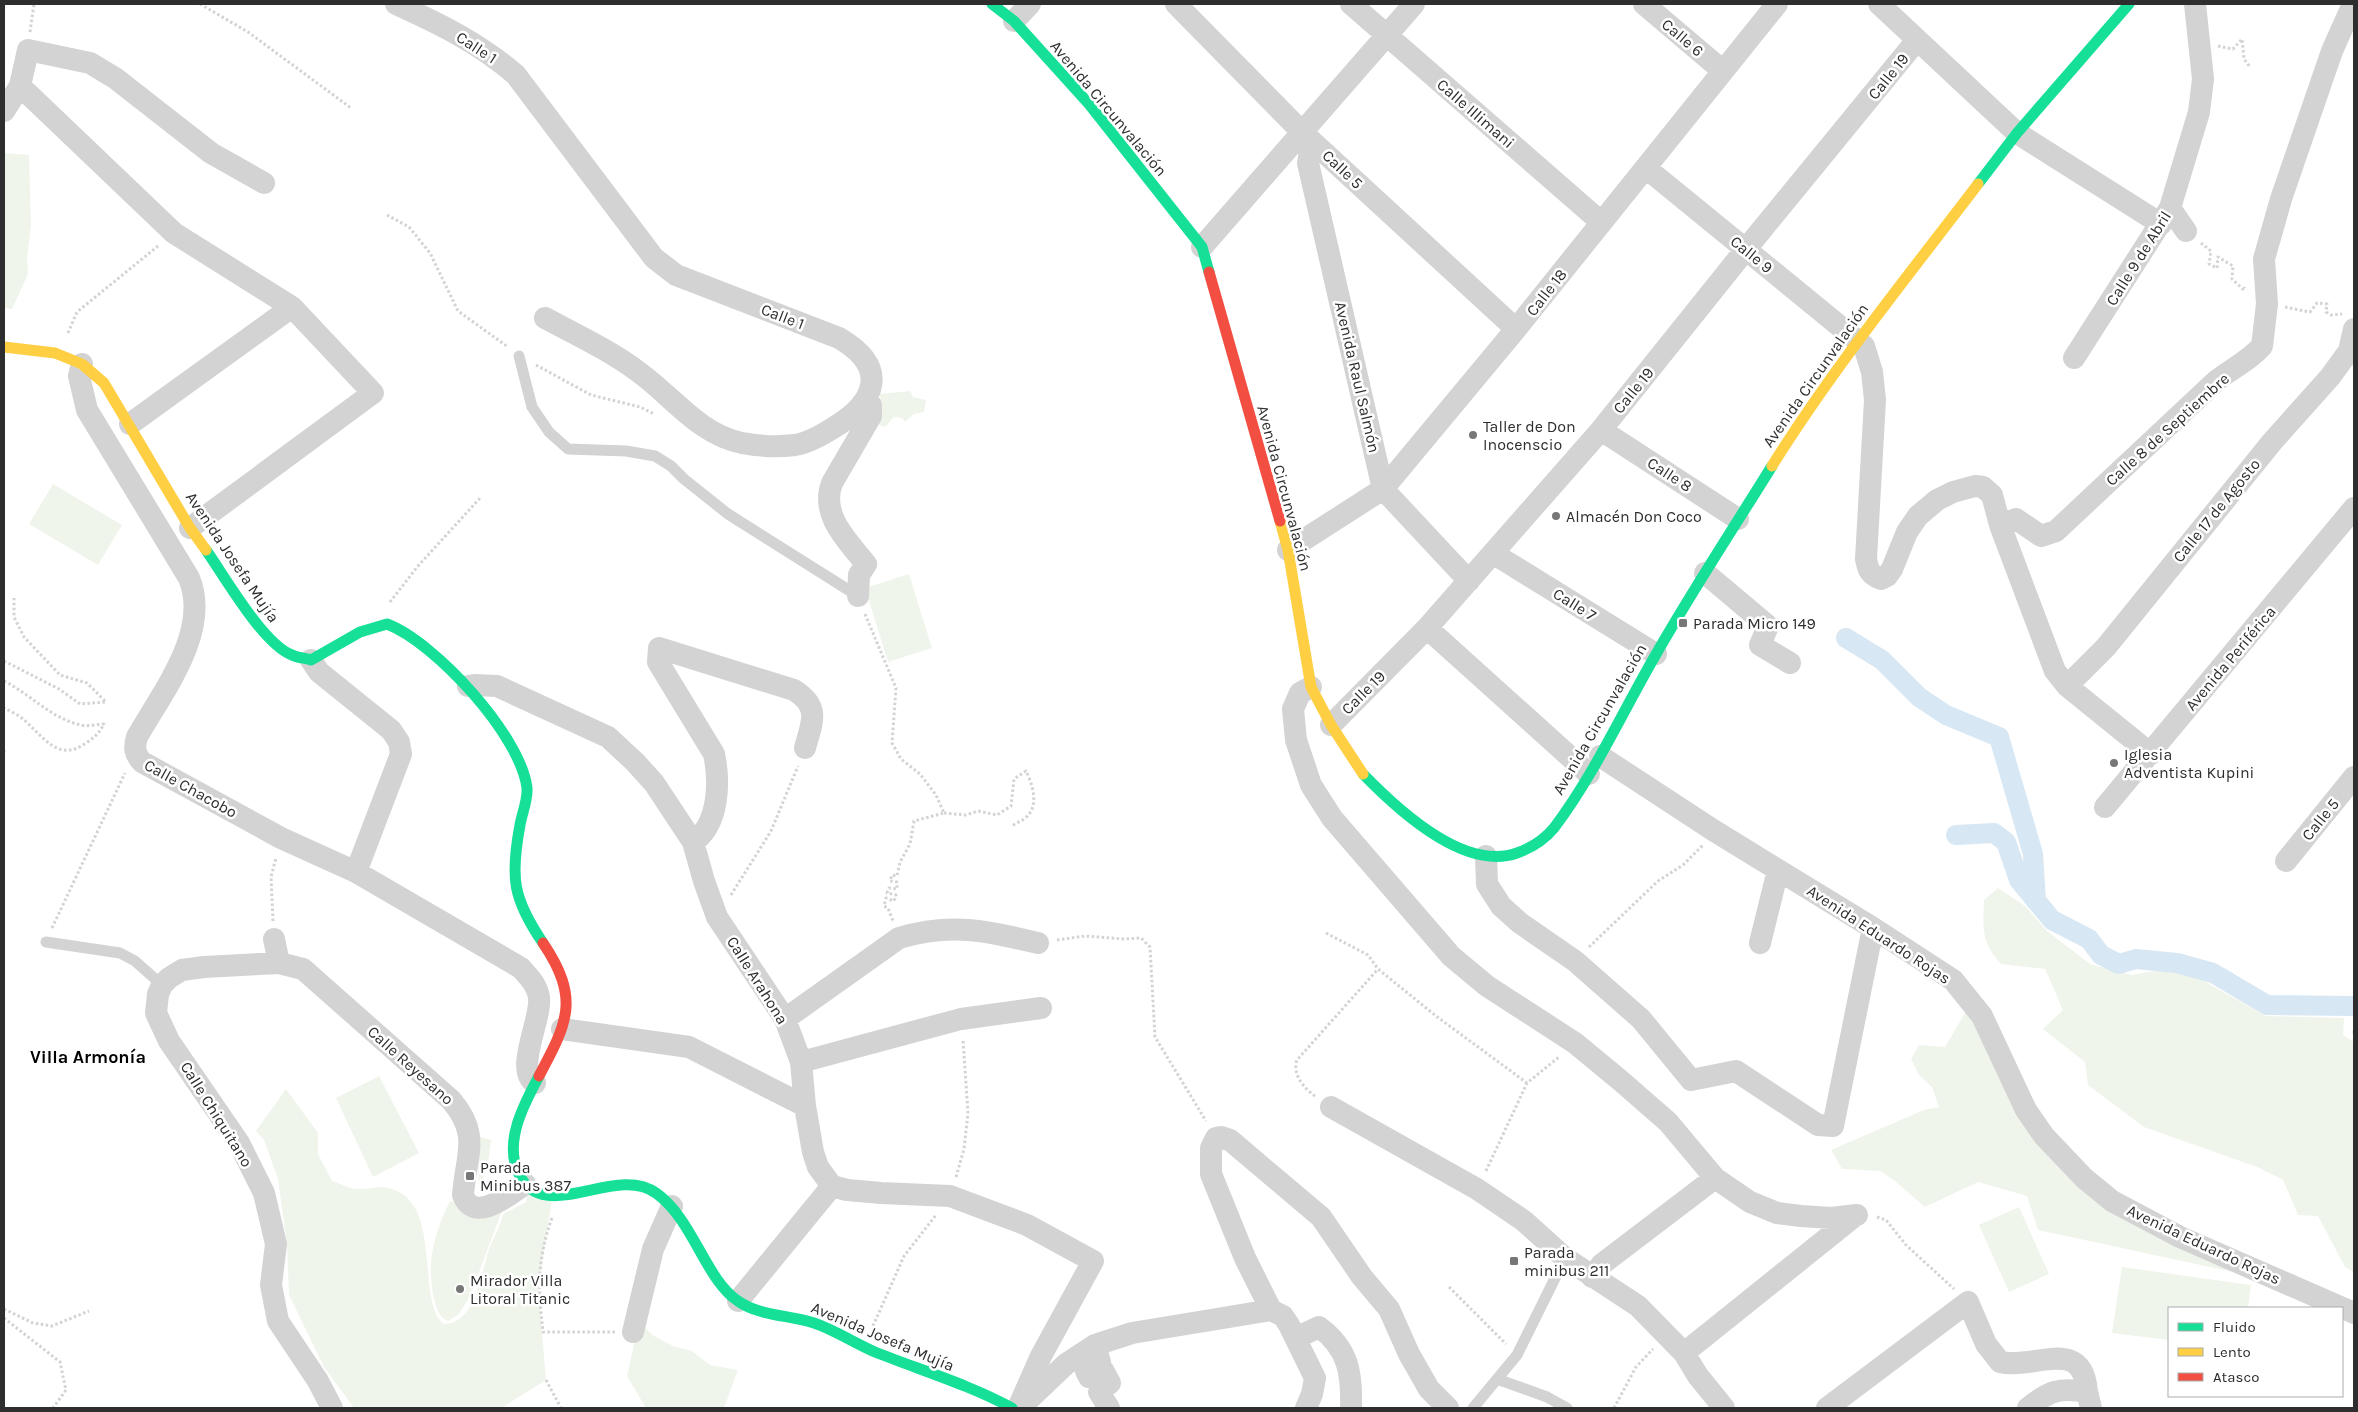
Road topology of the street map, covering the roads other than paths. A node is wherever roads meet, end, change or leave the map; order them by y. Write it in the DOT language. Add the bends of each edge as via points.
graph roads {
  1 [pos="396,4"];
  2 [pos="992,4"];
  3 [pos="1030,4"];
  4 [pos="1176,4"];
  5 [pos="1351,4"];
  6 [pos="1414,4"];
  7 [pos="1644,4"];
  8 [pos="1777,4"];
  9 [pos="1878,4"];
  10 [pos="2129,4"];
  11 [pos="2195,4"];
  12 [pos="2353,4"];
  13 [pos="1014,22"];
  14 [pos="1386,36"];
  15 [pos="1917,40"];
  16 [pos="1723,71"];
  17 [pos="20,86"];
  18 [pos="4,111"];
  19 [pos="2016,133"];
  20 [pos="1309,138"];
  21 [pos="1646,168"];
  22 [pos="264,183"];
  23 [pos="2166,216"];
  24 [pos="1601,222"];
  25 [pos="2186,231"];
  26 [pos="1202,247"];
  27 [pos="1746,249"];
  28 [pos="292,307"];
  29 [pos="545,318"];
  30 [pos="1516,329"];
  31 [pos="2353,332"];
  32 [pos="1859,340"];
  33 [pos="4,347"];
  34 [pos="519,356"];
  35 [pos="2074,358"];
  36 [pos="82,364"];
  37 [pos="867,400"];
  38 [pos="130,424"];
  39 [pos="1601,430"];
  40 [pos="1383,489"];
  41 [pos="2354,508"];
  42 [pos="1738,519"];
  43 [pos="2000,525"];
  44 [pos="190,528"];
  45 [pos="1288,550"];
  46 [pos="1494,554"];
  47 [pos="1705,573"];
  48 [pos="1469,581"];
  49 [pos="858,596"];
  50 [pos="1427,628"];
  51 [pos="1656,654"];
  52 [pos="311,660"];
  53 [pos="1790,663"];
  54 [pos="468,686"];
  55 [pos="2067,686"];
  56 [pos="1311,687"];
  57 [pos="1330,725"];
  58 [pos="805,748"];
  59 [pos="2151,754"];
  60 [pos="1594,765"];
  61 [pos="2354,777"];
  62 [pos="2105,807"];
  63 [pos="693,842"];
  64 [pos="1486,856"];
  65 [pos="2286,861"];
  66 [pos="1778,870"];
  67 [pos="356,872"];
  68 [pos="1874,928"];
  69 [pos="274,939"];
  70 [pos="46,942"];
  71 [pos="1038,943"];
  72 [pos="1760,943"];
  73 [pos="280,963"];
  74 [pos="162,985"];
  75 [pos="1041,1008"];
  76 [pos="785,1019"];
  77 [pos="562,1029"];
  78 [pos="802,1062"];
  79 [pos="535,1084"];
  80 [pos="805,1106"];
  81 [pos="1332,1107"];
  82 [pos="1715,1178"];
  83 [pos="525,1184"];
  84 [pos="832,1186"];
  85 [pos="672,1206"];
  86 [pos="1565,1258"];
  87 [pos="1592,1276"];
  88 [pos="738,1301"];
  89 [pos="2340,1307"];
  90 [pos="1272,1310"];
  91 [pos="633,1332"];
  92 [pos="1296,1338"];
  93 [pos="1095,1345"];
  94 [pos="1684,1353"];
  95 [pos="1497,1379"];
  96 [pos="2089,1400"];
  97 [pos="332,1408"];
  98 [pos="1012,1408"];
  99 [pos="1019,1408"];
  100 [pos="1109,1408"];
  101 [pos="1306,1408"];
  102 [pos="1351,1408"];
  103 [pos="1448,1408"];
  104 [pos="1473,1408"];
  105 [pos="1567,1408"];
  106 [pos="1724,1408"];
  107 [pos="1827,1408"];
  108 [pos="2028,1408"];
  1 -- 37 [label="street, Calle 1" via="447,27 492,54 516,75 654,258 676,275 853,346 872,373 872,387"];
  2 -- 13 [label="street, Avenida Circunvalación"];
  3 -- 13 [label="street"];
  4 -- 20 [label="street, Calle 5"];
  5 -- 14 [label="street, Calle Illimani"];
  6 -- 14 [label="street"];
  7 -- 16 [label="street, Calle 6"];
  8 -- 16 [label="street, Calle 18"];
  9 -- 15 [label="street"];
  10 -- 19 [label="street, Avenida Circunvalación"];
  11 -- 23 [label="street, Calle 9 de Abril" via="2203,79 2199,112"];
  12 -- 43 [label="street, Calle 8 de Septiembre" via="2332,51 2281,199 2264,260 2267,304 2262,346 2216,381 2056,531 2041,536 2016,519"];
  13 -- 26 [label="street, Avenida Circunvalación" via="1089,104"];
  14 -- 20 [label="street"];
  14 -- 24 [label="street, Calle Illimani"];
  15 -- 19 [label="street"];
  15 -- 27 [label="street, Calle 19"];
  16 -- 21 [label="street, Calle 18"];
  17 -- 18 [label="street"];
  17 -- 22 [label="street" via="28,50 90,63 115,78 210,153"];
  17 -- 28 [label="street" via="174,233"];
  19 -- 23 [label="street"];
  19 -- 32 [label="street, Avenida Circunvalación"];
  20 -- 26 [label="street"];
  20 -- 30 [label="street, Calle 5"];
  20 -- 40 [label="street, Avenida Raul Salmón" via="1308,163"];
  21 -- 24 [label="street, Calle 18"];
  21 -- 27 [label="street, Calle 9"];
  23 -- 25 [label="street"];
  23 -- 35 [label="street, Calle 9 de Abril"];
  24 -- 30 [label="street, Calle 18"];
  26 -- 45 [label="street, Avenida Circunvalación"];
  27 -- 32 [label="street, Calle 9"];
  27 -- 39 [label="street, Calle 19"];
  28 -- 38 [label="street"];
  28 -- 44 [label="street" via="374,393"];
  29 -- 37 [label="street" via="597,345 640,374 716,435 743,443 796,445 840,424"];
  30 -- 40 [label="street, Calle 18"];
  31 -- 55 [label="street, Calle 17 de Agosto" via="2348,351 2330,377 2272,442 2106,648"];
  32 -- 42 [label="street, Avenida Circunvalación" via="1792,433"];
  32 -- 43 [label="street" via="1868,355 1875,400 1868,570 1881,579 1887,576 1918,516 1936,500 1953,492 1983,487 1992,494"];
  33 -- 36 [label="street, Avenida Josefa Mujía" via="55,353"];
  34 -- 49 [label="lane" via="532,408 549,432 568,449 655,456 728,514"];
  36 -- 38 [label="street, Avenida Josefa Mujía" via="104,383"];
  36 -- 67 [label="street, Calle Chacobo" via="79,376 87,410 195,592 196,616 189,644 137,737 135,752 142,762 281,838"];
  37 -- 49 [label="street, Calle 1" via="872,409 871,416 827,495 836,528 866,564 859,576"];
  38 -- 44 [label="street, Avenida Josefa Mujía"];
  39 -- 42 [label="street, Calle 8"];
  39 -- 46 [label="street, Calle 19"];
  40 -- 45 [label="street, Calle 18"];
  40 -- 48 [label="street"];
  41 -- 59 [label="street, Avenida Periférica"];
  42 -- 47 [label="street, Avenida Circunvalación"];
  43 -- 55 [label="street" via="2050,660"];
  44 -- 52 [label="street, Avenida Josefa Mujía" via="274,643 291,655"];
  45 -- 56 [label="street, Avenida Circunvalación"];
  46 -- 48 [label="street, Calle 19"];
  46 -- 51 [label="street, Calle 7"];
  47 -- 51 [label="street, Avenida Circunvalación"];
  47 -- 53 [label="street" via="1768,626 1760,644"];
  48 -- 50 [label="street, Calle 19"];
  50 -- 57 [label="street, Calle 19"];
  50 -- 60 [label="street, Avenida Eduardo Rojas"];
  51 -- 60 [label="street, Avenida Circunvalación"];
  52 -- 54 [label="street" via="336,643 383,624 408,635 435,654"];
  52 -- 67 [label="street" via="319,672 391,730 399,742 401,754"];
  54 -- 63 [label="street, Calle Arahona" via="497,686 608,737 654,783"];
  54 -- 77 [label="street" via="514,752 524,772 527,790 514,865 516,893 530,925 564,978 568,1000"];
  55 -- 59 [label="street"];
  56 -- 57 [label="street, Avenida Circunvalación"];
  56 -- 82 [label="street" via="1300,693 1293,709 1296,740 1311,785 1332,818 1452,956 1487,986 1575,1044 1668,1122"];
  57 -- 64 [label="street, Avenida Circunvalación" via="1357,767 1385,797 1422,828 1456,846"];
  58 -- 63 [label="street" via="813,716 806,698 794,690 659,648 658,662 714,754 717,769 718,786 712,811 700,836"];
  59 -- 62 [label="street, Avenida Periférica"];
  60 -- 64 [label="street, Avenida Circunvalación" via="1553,829 1539,842 1515,854"];
  60 -- 66 [label="street, Avenida Eduardo Rojas" via="1713,830"];
  61 -- 65 [label="street, Calle 5"];
  63 -- 76 [label="street, Calle Arahona" via="717,917"];
  64 -- 68 [label="street" via="1487,884 1494,897 1520,923 1575,960 1641,1018 1691,1080 1736,1071 1818,1125 1833,1126"];
  66 -- 68 [label="street, Avenida Eduardo Rojas"];
  66 -- 72 [label="street"];
  67 -- 79 [label="street, Calle Chacobo" via="521,968 535,984 539,998 538,1015 526,1065 530,1080"];
  68 -- 89 [label="street, Avenida Eduardo Rojas" via="1953,980 1972,1001 1993,1037 2026,1110 2044,1136 2098,1190 2180,1237"];
  69 -- 73 [label="street"];
  70 -- 74 [label="lane" via="120,953 136,961"];
  71 -- 76 [label="street" via="981,930 917,932 899,938"];
  73 -- 74 [label="street" via="182,970"];
  73 -- 83 [label="street, Calle Reyesano" via="303,970 462,1112 468,1122 470,1138 463,1194 470,1205 480,1208 492,1206"];
  74 -- 97 [label="street, Calle Chiquitano" via="156,1013 162,1027 239,1143 264,1194 276,1244 271,1285 278,1320"];
  75 -- 78 [label="street" via="961,1019"];
  76 -- 78 [label="street, Calle Arahona"];
  77 -- 79 [label="street"];
  77 -- 80 [label="street" via="689,1047"];
  78 -- 80 [label="street, Calle Arahona"];
  79 -- 83 [label="street" via="514,1136 512,1151 519,1177"];
  80 -- 84 [label="street, Calle Arahona" via="818,1168"];
  81 -- 86 [label="street" via="1477,1189 1524,1221"];
  82 -- 87 [label="street" via="1602,1264"];
  82 -- 94 [label="street" via="1750,1202 1777,1213 1832,1218 1857,1215"];
  83 -- 85 [label="street" via="539,1192 560,1196 588,1193 628,1182 655,1191"];
  84 -- 88 [label="street"];
  84 -- 99 [label="street" via="881,1193 950,1196 1027,1225 1093,1261 1041,1356"];
  85 -- 88 [label="street" via="722,1285"];
  85 -- 91 [label="street" via="654,1249"];
  86 -- 87 [label="street"];
  86 -- 95 [label="lane" via="1517,1355"];
  87 -- 94 [label="street" via="1638,1306"];
  88 -- 98 [label="street, Avenida Josefa Mujía" via="816,1323 864,1347"];
  90 -- 92 [label="street" via="1283,1316"];
  90 -- 93 [label="street" via="1132,1333"];
  90 -- 103 [label="street" via="1211,1174 1210,1148 1216,1138 1230,1140 1321,1217 1362,1278 1389,1309 1428,1389"];
  92 -- 101 [label="street" via="1315,1378"];
  92 -- 102 [label="street" via="1319,1327 1336,1344 1350,1367"];
  93 -- 99 [label="street" via="1066,1364"];
  93 -- 100 [label="street" via="1100,1362 1086,1371 1089,1376 1103,1370 1110,1383 1099,1392"];
  94 -- 106 [label="street"];
  95 -- 104 [label="lane"];
  95 -- 105 [label="lane" via="1547,1397"];
  96 -- 107 [label="street" via="2081,1368 2068,1358 2023,1364 2000,1362 1986,1344 1968,1302"];
  96 -- 108 [label="street" via="2055,1390"];
}
